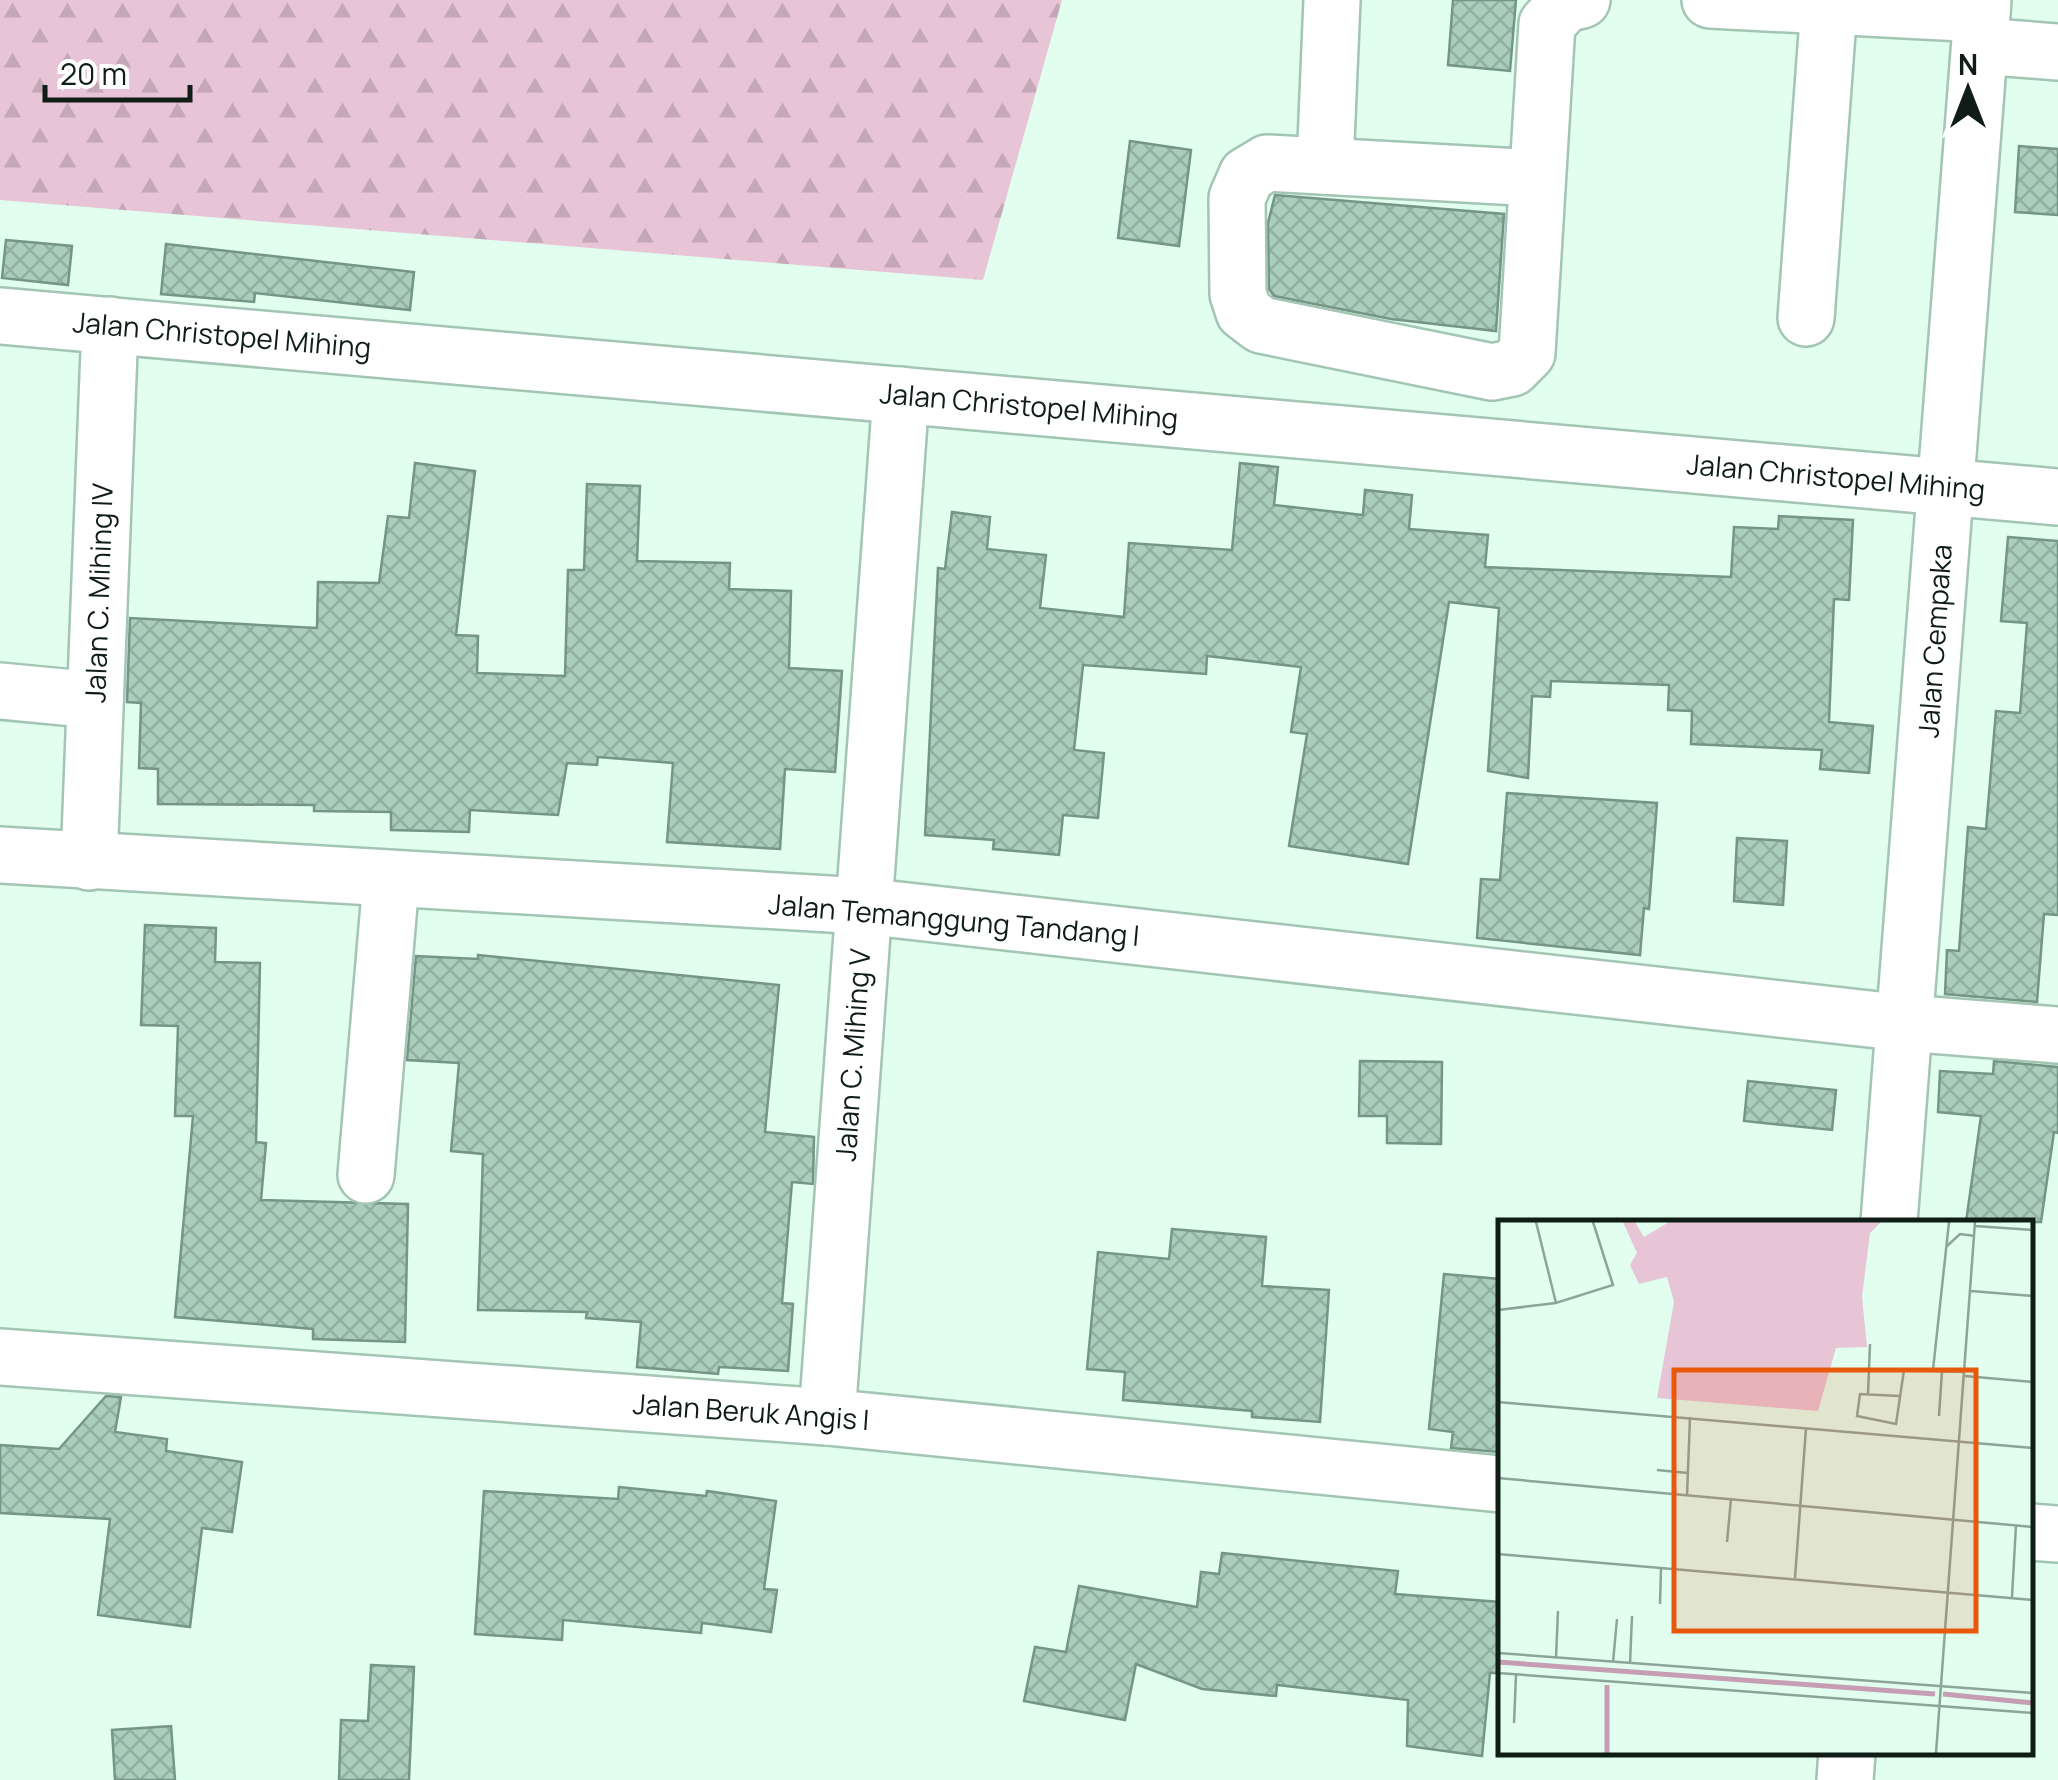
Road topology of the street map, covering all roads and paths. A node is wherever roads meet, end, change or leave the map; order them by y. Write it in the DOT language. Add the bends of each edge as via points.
graph roads {
  1 [pos="1332,0"];
  2 [pos="1582,0"];
  3 [pos="1710,0"];
  4 [pos="1766,1"];
  5 [pos="1829,6"];
  6 [pos="1982,20"];
  7 [pos="2058,52"];
  8 [pos="1324,166"];
  9 [pos="1537,178"];
  10 [pos="0,316"];
  11 [pos="1806,318"];
  12 [pos="110,325"];
  13 [pos="901,395"];
  14 [pos="1947,487"];
  15 [pos="2058,497"];
  16 [pos="0,691"];
  17 [pos="95,700"];
  18 [pos="0,855"];
  19 [pos="89,862"];
  20 [pos="391,881"];
  21 [pos="863,906"];
  22 [pos="1905,1023"];
  23 [pos="2058,1035"];
  24 [pos="366,1175"];
  25 [pos="1889,1220"];
  26 [pos="0,1357"];
  27 [pos="827,1416"];
  28 [pos="1498,1484"];
  29 [pos="2033,1532"];
  30 [pos="2058,1534"];
  31 [pos="1847,1755"];
  32 [pos="1845,1780"];
  1 -- 8 [label="street"];
  2 -- 9 [label="street" via="1565,4 1547,24"];
  3 -- 4 [label="street"];
  4 -- 5 [label="street"];
  5 -- 6 [label="street"];
  5 -- 11 [label="street"];
  6 -- 7 [label="street"];
  6 -- 14 [label="street, Jalan Cempaka"];
  8 -- 9 [label="street"];
  8 -- 9 [label="street" via="1267,163 1247,175 1237,198 1244,312 1260,325 1492,372 1512,368 1527,353"];
  10 -- 12 [label="street, Jalan Christopel Mihing"];
  12 -- 13 [label="street, Jalan Christopel Mihing"];
  12 -- 17 [label="street, Jalan C. Mihing IV"];
  13 -- 14 [label="street, Jalan Christopel Mihing"];
  13 -- 21 [label="street, Jalan C. Mihing V"];
  14 -- 15 [label="street, Jalan Christopel Mihing"];
  14 -- 22 [label="street, Jalan Cempaka"];
  16 -- 17 [label="street"];
  17 -- 19 [label="street, Jalan C. Mihing IV"];
  18 -- 19 [label="street, Jalan Temanggung Tandang I"];
  19 -- 20 [label="street, Jalan Temanggung Tandang I"];
  20 -- 21 [label="street, Jalan Temanggung Tandang I"];
  20 -- 24 [label="street"];
  21 -- 22 [label="street, Jalan Temanggung Tandang I"];
  21 -- 27 [label="street, Jalan C. Mihing V"];
  22 -- 23 [label="street, Jalan Temanggung Tandang I"];
  22 -- 25 [label="street, Jalan Cempaka"];
  26 -- 27 [label="street, Jalan Beruk Angis I"];
  27 -- 28 [label="street, Jalan Beruk Angis I"];
  29 -- 30 [label="street"];
  31 -- 32 [label="street"];
}
